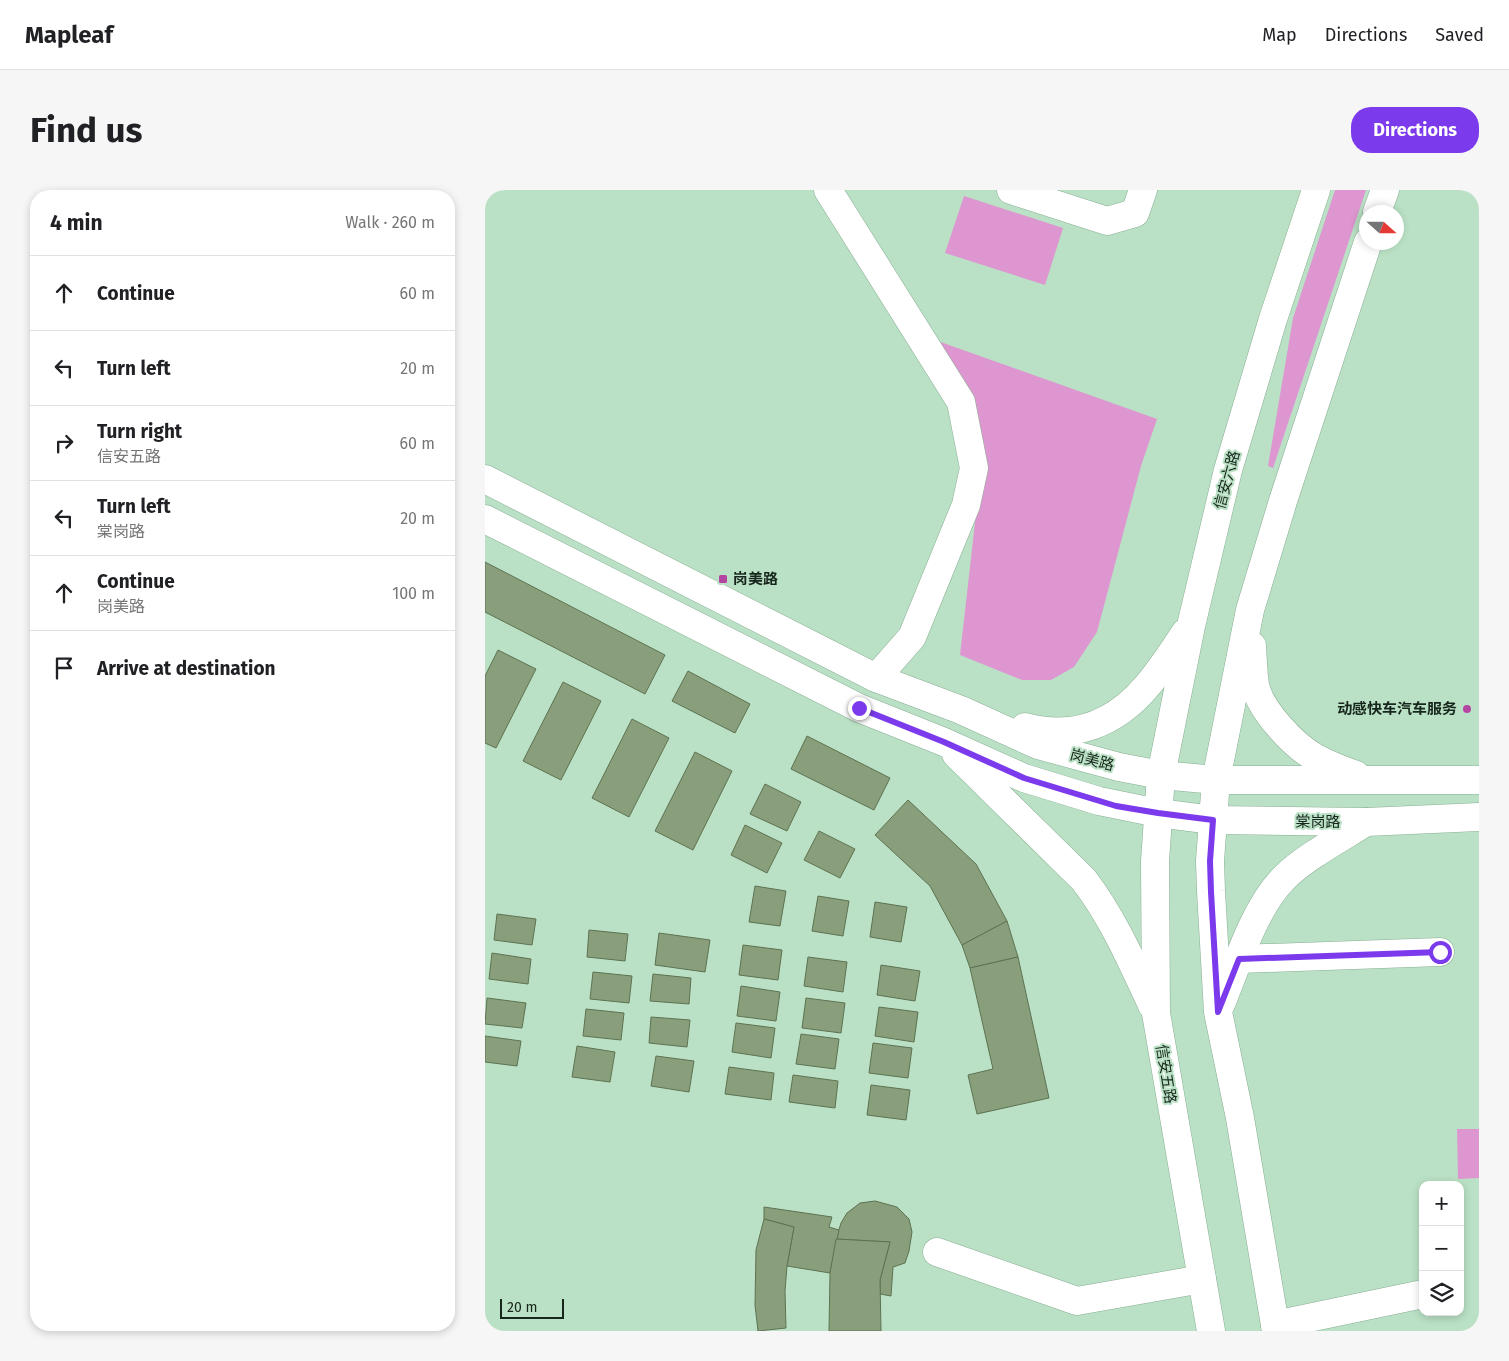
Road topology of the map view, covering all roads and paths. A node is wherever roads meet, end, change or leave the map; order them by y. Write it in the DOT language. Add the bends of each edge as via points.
graph roads {
  1 [pos="828,190"];
  2 [pos="1011,190"];
  3 [pos="1143,190"];
  4 [pos="1385,190"];
  5 [pos="1310,192"];
  6 [pos="1380,205"];
  7 [pos="1365,250"];
  8 [pos="485,479"];
  9 [pos="485,519"];
  10 [pos="1250,610"];
  11 [pos="1191,626"];
  12 [pos="875,678"];
  13 [pos="961,710"];
  14 [pos="944,742"];
  15 [pos="1038,745"];
  16 [pos="1161,775"];
  17 [pos="1024,778"];
  18 [pos="1217,780"];
  19 [pos="1371,780"];
  20 [pos="1479,780"];
  21 [pos="1158,813"];
  22 [pos="1479,817"];
  23 [pos="1213,820"];
  24 [pos="1366,822"];
  25 [pos="1440,952"];
  26 [pos="1239,959"];
  27 [pos="1218,1012"];
  28 [pos="1156,1013"];
  29 [pos="937,1252"];
  30 [pos="1202,1279"];
  31 [pos="1419,1295"];
  32 [pos="1276,1328"];
  33 [pos="1211,1331"];
  1 -- 12 [label="main road" via="961,402 973,468 966,505 912,637"];
  2 -- 3 [label="main road" via="1107,221 1135,213"];
  4 -- 6 [label="main road"];
  5 -- 11 [label="main road, 信安六路" via="1228,470"];
  7 -- 10 [label="main road"];
  8 -- 12 [label="main road, 岗美路"];
  9 -- 14 [label="main road" via="859,708"];
  10 -- 18 [label="main road"];
  10 -- 19 [label="main road" via="1255,686 1265,708 1297,745 1315,758"];
  11 -- 13 [label="main road" via="1146,687 1111,717 1085,729 1063,732 1033,729"];
  11 -- 16 [label="main road, 信安六路"];
  12 -- 13 [label="main road, 岗美路"];
  13 -- 15 [label="main road, 岗美路"];
  14 -- 17 [label="main road"];
  14 -- 28 [label="main road" via="1089,886 1125,948"];
  15 -- 16 [label="main road, 岗美路" via="1119,768"];
  15 -- 17 [label="main road"];
  16 -- 18 [label="main road"];
  16 -- 21 [label="main road, 信安六路"];
  17 -- 21 [label="main road" via="1108,804"];
  18 -- 19 [label="main road"];
  18 -- 23 [label="main road"];
  19 -- 20 [label="main road"];
  21 -- 23 [label="main road, 棠岗路"];
  21 -- 28 [label="main road, 信安五路" via="1155,861"];
  22 -- 24 [label="main road, 棠岗路"];
  23 -- 24 [label="main road, 棠岗路"];
  23 -- 27 [label="main road" via="1210,868"];
  24 -- 26 [label="main road" via="1284,878 1266,900"];
  25 -- 26 [label="main road"];
  26 -- 27 [label="main road"];
  27 -- 32 [label="main road" via="1240,1118"];
  28 -- 30 [label="main road, 信安五路"];
  29 -- 30 [label="main road" via="1077,1301"];
  30 -- 33 [label="main road, 信安五路"];
  31 -- 32 [label="main road"];
}
